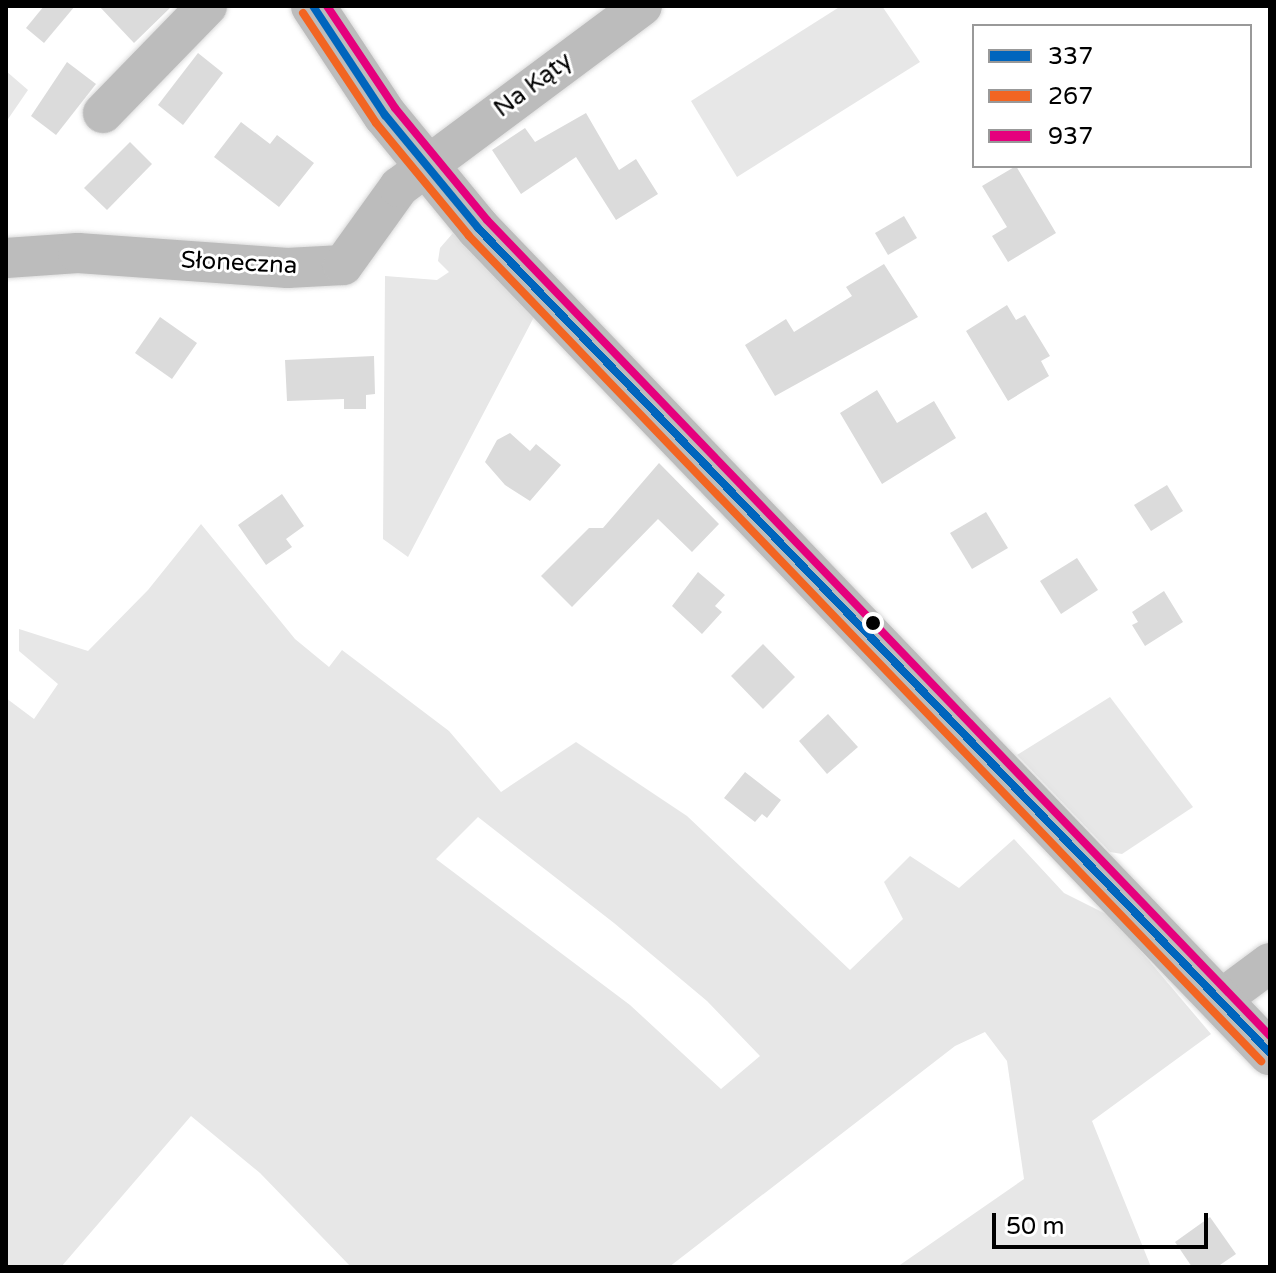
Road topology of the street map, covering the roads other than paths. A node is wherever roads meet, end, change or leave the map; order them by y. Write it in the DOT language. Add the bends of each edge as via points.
graph roads {
  1 [pos="207,6"];
  2 [pos="313,6"];
  3 [pos="642,6"];
  4 [pos="103,113"];
  5 [pos="425,167"];
  6 [pos="6,258"];
  7 [pos="1270,963"];
  8 [pos="1220,1000"];
  9 [pos="1270,1053"];
  1 -- 4 [label="street"];
  2 -- 5 [label="main road"];
  3 -- 5 [label="street, Na Kąty"];
  5 -- 6 [label="street, Słoneczna" via="399,187 343,265 287,268 78,253"];
  5 -- 8 [label="main road"];
  7 -- 8 [label="street"];
  8 -- 9 [label="main road"];
}
